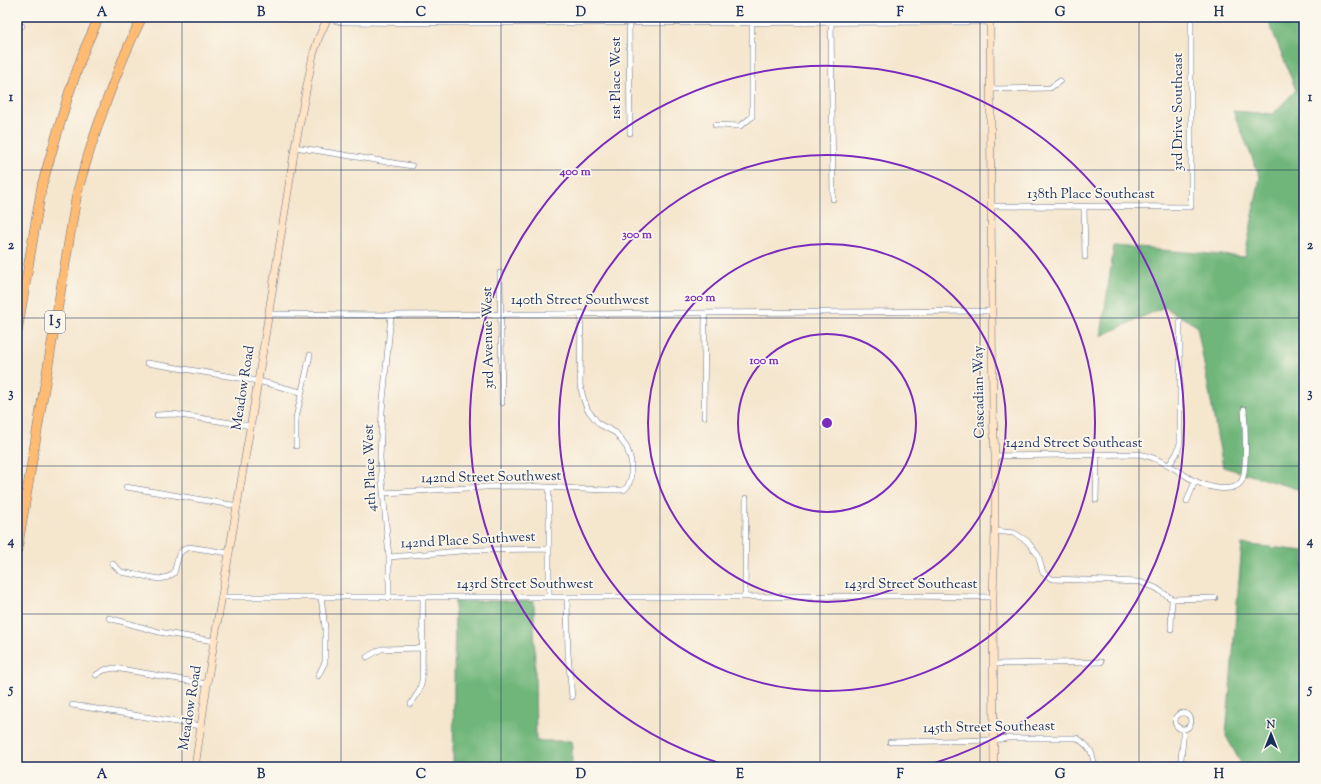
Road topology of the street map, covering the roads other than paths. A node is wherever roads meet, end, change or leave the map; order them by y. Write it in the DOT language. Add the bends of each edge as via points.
graph roads {
  1 [pos="99,17"];
  2 [pos="142,17"];
  3 [pos="329,17"];
  4 [pos="1191,17"];
  5 [pos="990,19"];
  6 [pos="708,20"];
  7 [pos="785,20"];
  8 [pos="831,20"];
  9 [pos="629,23"];
  10 [pos="752,23"];
  11 [pos="1060,81"];
  12 [pos="990,89"];
  13 [pos="715,125"];
  14 [pos="630,133"];
  15 [pos="295,147"];
  16 [pos="412,166"];
  17 [pos="833,199"];
  18 [pos="991,206"];
  19 [pos="1084,207"];
  20 [pos="1191,208"];
  21 [pos="1085,257"];
  22 [pos="500,273"];
  23 [pos="992,311"];
  24 [pos="581,313"];
  25 [pos="705,313"];
  26 [pos="269,314"];
  27 [pos="501,314"];
  28 [pos="391,315"];
  29 [pos="1180,321"];
  30 [pos="17,334"];
  31 [pos="310,355"];
  32 [pos="147,363"];
  33 [pos="258,382"];
  34 [pos="301,392"];
  35 [pos="502,403"];
  36 [pos="1244,409"];
  37 [pos="157,414"];
  38 [pos="704,417"];
  39 [pos="251,426"];
  40 [pos="296,446"];
  41 [pos="1097,455"];
  42 [pos="995,456"];
  43 [pos="1169,465"];
  44 [pos="1195,481"];
  45 [pos="549,486"];
  46 [pos="126,487"];
  47 [pos="383,493"];
  48 [pos="746,498"];
  49 [pos="1096,500"];
  50 [pos="1187,501"];
  51 [pos="238,506"];
  52 [pos="995,531"];
  53 [pos="549,549"];
  54 [pos="17,550"];
  55 [pos="229,553"];
  56 [pos="389,557"];
  57 [pos="112,563"];
  58 [pos="828,596"];
  59 [pos="222,597"];
  60 [pos="321,597"];
  61 [pos="549,597"];
  62 [pos="568,597"];
  63 [pos="745,597"];
  64 [pos="993,597"];
  65 [pos="389,598"];
  66 [pos="423,598"];
  67 [pos="1215,598"];
  68 [pos="1172,599"];
  69 [pos="109,618"];
  70 [pos="1171,629"];
  71 [pos="214,641"];
  72 [pos="423,648"];
  73 [pos="367,657"];
  74 [pos="1101,662"];
  75 [pos="994,664"];
  76 [pos="96,675"];
  77 [pos="318,676"];
  78 [pos="207,684"];
  79 [pos="572,697"];
  80 [pos="411,704"];
  81 [pos="72,705"];
  82 [pos="201,726"];
  83 [pos="1183,729"];
  84 [pos="994,740"];
  85 [pos="890,742"];
  86 [pos="195,767"];
  87 [pos="994,767"];
  88 [pos="1094,767"];
  89 [pos="1180,767"];
  1 -- 30 [label="highway" via="69,93 42,185"];
  2 -- 54 [label="highway, I 5" via="107,97 89,148 77,194"];
  3 -- 9 [label="street" via="343,22"];
  3 -- 15 [label="street, Meadow Road" via="313,55"];
  4 -- 20 [label="street, 3rd Drive Southeast"];
  5 -- 8 [label="street"];
  5 -- 12 [label="street, Cascadian Way"];
  6 -- 9 [label="street"];
  6 -- 10 [label="street"];
  7 -- 8 [label="street"];
  7 -- 10 [label="street"];
  8 -- 17 [label="street"];
  9 -- 14 [label="street, 1st Place West"];
  10 -- 13 [label="street" via="752,117 740,126"];
  11 -- 12 [label="street" via="1050,88"];
  12 -- 18 [label="street, Cascadian Way"];
  15 -- 16 [label="street"];
  15 -- 26 [label="street, Meadow Road"];
  18 -- 19 [label="street, 138th Place Southeast"];
  18 -- 23 [label="street, Cascadian Way"];
  19 -- 20 [label="street, 138th Place Southeast"];
  19 -- 21 [label="street"];
  22 -- 27 [label="street, 3rd Avenue West"];
  23 -- 25 [label="street, 140th Street Southwest"];
  23 -- 42 [label="street, Cascadian Way"];
  24 -- 25 [label="street, 140th Street Southwest"];
  24 -- 27 [label="street, 140th Street Southwest"];
  24 -- 45 [label="street, 142nd Street Southwest" via="580,385 583,397 587,410 600,424 616,433 627,448 631,461 631,478 624,490 603,491"];
  25 -- 38 [label="street"];
  26 -- 28 [label="street, 140th Street Southwest"];
  26 -- 33 [label="street, Meadow Road"];
  27 -- 28 [label="street, 140th Street Southwest"];
  27 -- 35 [label="street, 3rd Avenue West"];
  28 -- 47 [label="street, 4th Place West" via="382,411 380,458"];
  29 -- 43 [label="street" via="1180,443"];
  31 -- 34 [label="street"];
  32 -- 33 [label="street"];
  33 -- 34 [label="street"];
  33 -- 39 [label="street, Meadow Road"];
  34 -- 40 [label="street" via="296,418"];
  36 -- 44 [label="street, 142nd Street Southeast" via="1246,460 1243,481 1231,488 1221,489"];
  37 -- 39 [label="street" via="173,414"];
  39 -- 51 [label="street, Meadow Road"];
  41 -- 42 [label="street, 142nd Street Southeast"];
  41 -- 43 [label="street, 142nd Street Southeast" via="1138,454 1150,456"];
  41 -- 49 [label="street"];
  42 -- 52 [label="street, Cascadian Way"];
  43 -- 44 [label="street, 142nd Street Southeast"];
  44 -- 50 [label="street"];
  45 -- 47 [label="street, 142nd Street Southwest"];
  45 -- 53 [label="street"];
  46 -- 51 [label="street"];
  47 -- 56 [label="street, 4th Place West"];
  48 -- 63 [label="street"];
  51 -- 55 [label="street, Meadow Road"];
  52 -- 64 [label="street, Cascadian Way"];
  52 -- 68 [label="street" via="1014,533 1027,541 1038,555 1043,573 1052,579 1140,582 1156,588"];
  53 -- 56 [label="street, 142nd Place Southwest" via="473,550"];
  53 -- 61 [label="street"];
  55 -- 57 [label="street" via="189,547 179,554 174,573 160,579 121,572"];
  55 -- 59 [label="street, Meadow Road"];
  56 -- 65 [label="street, 4th Place West"];
  58 -- 63 [label="street, 143rd Street Southwest"];
  58 -- 64 [label="street, 143rd Street Southeast"];
  59 -- 60 [label="street, 143rd Street Southwest"];
  59 -- 71 [label="street, Meadow Road"];
  60 -- 65 [label="street, 143rd Street Southwest"];
  60 -- 77 [label="street" via="325,628 325,662"];
  61 -- 62 [label="street, 143rd Street Southwest"];
  61 -- 66 [label="street, 143rd Street Southwest"];
  62 -- 63 [label="street, 143rd Street Southwest"];
  62 -- 79 [label="street" via="568,654"];
  64 -- 75 [label="street, Cascadian Way"];
  65 -- 66 [label="street, 143rd Street Southwest"];
  66 -- 72 [label="street"];
  67 -- 68 [label="street"];
  68 -- 70 [label="street"];
  69 -- 71 [label="street" via="159,632"];
  71 -- 78 [label="street, Meadow Road"];
  72 -- 73 [label="street" via="381,649"];
  72 -- 80 [label="street" via="422,682 420,691"];
  74 -- 75 [label="street"];
  75 -- 84 [label="street, Cascadian Way"];
  76 -- 78 [label="street" via="115,668"];
  78 -- 82 [label="street, Meadow Road"];
  81 -- 82 [label="street"];
  82 -- 86 [label="street, Meadow Road"];
  83 -- 89 [label="street"];
  84 -- 85 [label="street, 145th Street Southeast"];
  84 -- 87 [label="street, Cascadian Way"];
  84 -- 88 [label="street, 145th Street Southeast" via="1077,738 1092,752"];
}
